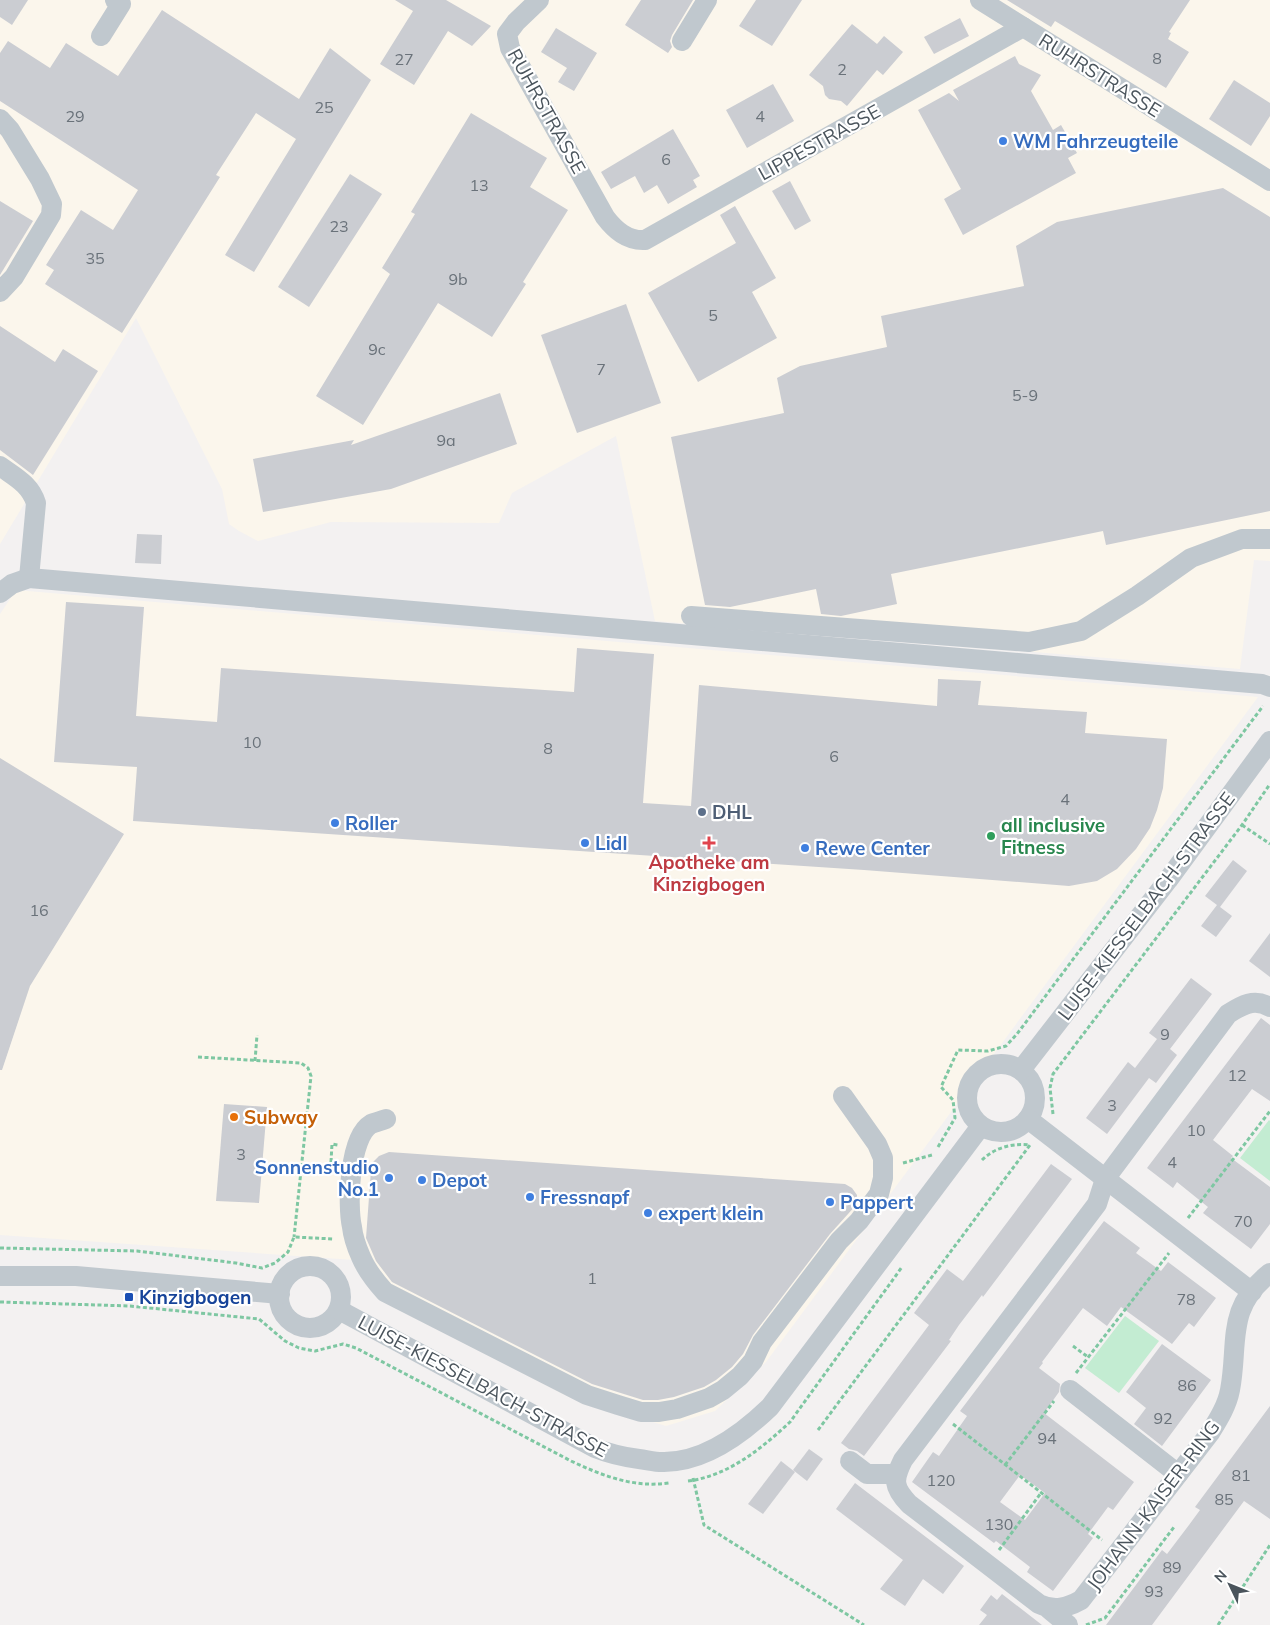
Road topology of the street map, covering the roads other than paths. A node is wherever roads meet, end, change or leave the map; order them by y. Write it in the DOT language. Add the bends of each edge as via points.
graph roads {
  1 [pos="115,0"];
  2 [pos="540,0"];
  3 [pos="707,0"];
  4 [pos="980,0"];
  5 [pos="1023,27"];
  6 [pos="101,36"];
  7 [pos="682,41"];
  8 [pos="0,119"];
  9 [pos="1270,181"];
  10 [pos="613,228"];
  11 [pos="0,292"];
  12 [pos="0,466"];
  13 [pos="1270,539"];
  14 [pos="29,578"];
  15 [pos="0,593"];
  16 [pos="691,616"];
  17 [pos="1267,696"];
  18 [pos="1270,741"];
  19 [pos="1270,1007"];
  20 [pos="1021,1070"];
  21 [pos="843,1096"];
  22 [pos="386,1119"];
  23 [pos="981,1126"];
  24 [pos="1034,1132"];
  25 [pos="1105,1179"];
  26 [pos="1270,1273"];
  27 [pos="0,1276"];
  28 [pos="1252,1292"];
  29 [pos="280,1294"];
  30 [pos="339,1310"];
  31 [pos="1067,1388"];
  32 [pos="850,1461"];
  33 [pos="896,1474"];
  34 [pos="1178,1474"];
  35 [pos="1049,1609"];
  36 [pos="1068,1625"];
  1 -- 6 [label="street" via="120,4"];
  2 -- 10 [label="street, RUHRSTRASSE" via="507,34 510,48"];
  3 -- 7 [label="street"];
  4 -- 5 [label="street, RUHRSTRASSE"];
  5 -- 9 [label="street, RUHRSTRASSE"];
  5 -- 10 [label="street, LIPPESTRASSE" via="645,240 635,240"];
  8 -- 11 [label="street" via="40,179 52,204 51,216 14,277"];
  12 -- 14 [label="street" via="28,487 36,503"];
  13 -- 16 [label="street" via="1242,539 1191,558 1081,630 1029,642"];
  14 -- 15 [label="street"];
  14 -- 17 [label="street" via="1242,682 1262,684"];
  18 -- 20 [label="street, LUISE-KIESSELBACH-STRASSE" via="1168,880"];
  19 -- 25 [label="street" via="1255,1002 1228,1014"];
  20 -- 23 [label="street" via="996,1065 974,1077 967,1097 968,1108"];
  20 -- 24 [label="street" via="1029,1078 1034,1094"];
  21 -- 22 [label="street" via="878,1144 883,1158 879,1194 839,1241 740,1376 724,1390 696,1403 641,1412 587,1395 385,1292 370,1276 351,1227 353,1156 360,1137 370,1124"];
  23 -- 24 [label="street" via="993,1131 1006,1132 1018,1128"];
  23 -- 30 [label="street, LUISE-KIESSELBACH-STRASSE" via="770,1407 753,1424 706,1452 688,1458 663,1462 603,1452"];
  24 -- 25 [label="street"];
  25 -- 28 [label="street"];
  25 -- 33 [label="street" via="1097,1204 903,1460"];
  26 -- 28 [label="street, JOHANN-KAISER-RING"];
  27 -- 29 [label="street" via="76,1276"];
  28 -- 34 [label="street, JOHANN-KAISER-RING" via="1237,1320 1230,1391 1225,1405 1210,1433"];
  29 -- 30 [label="street, LUISE-KIESSELBACH-STRASSE" via="285,1315 305,1328 317,1328 329,1322"];
  29 -- 30 [label="street, LUISE-KIESSELBACH-STRASSE" via="287,1277 298,1269 322,1268 337,1282 341,1293"];
  31 -- 34 [label="street"];
  32 -- 33 [label="street" via="867,1474"];
  33 -- 35 [label="street" via="900,1494 909,1504"];
  34 -- 35 [label="street, JOHANN-KAISER-RING" via="1081,1600 1070,1607"];
  35 -- 36 [label="street"];
}
